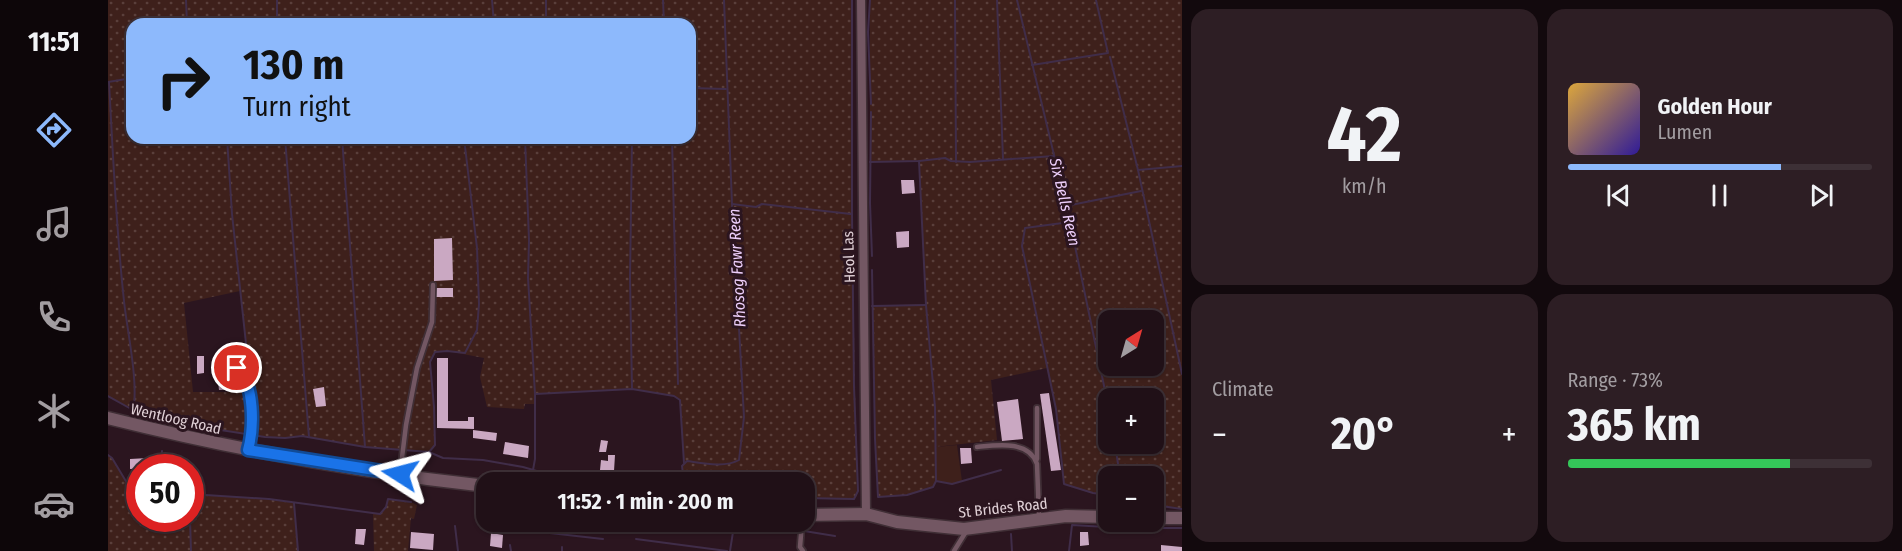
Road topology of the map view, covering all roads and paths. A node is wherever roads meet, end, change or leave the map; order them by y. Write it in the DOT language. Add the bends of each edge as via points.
graph roads {
  1 [pos="861,0"];
  2 [pos="433,285"];
  3 [pos="217,359"];
  4 [pos="1037,408"];
  5 [pos="108,418"];
  6 [pos="977,447"];
  7 [pos="248,450"];
  8 [pos="1037,464"];
  9 [pos="400,474"];
  10 [pos="476,485"];
  11 [pos="866,514"];
  12 [pos="815,516"];
  13 [pos="1098,517"];
  14 [pos="1164,518"];
  15 [pos="1182,518"];
  16 [pos="1039,520"];
  17 [pos="968,529"];
  18 [pos="801,532"];
  19 [pos="802,551"];
  20 [pos="954,551"];
  1 -- 11 [label="street, Heol Las"];
  2 -- 9 [label="lane" via="432,322 417,368"];
  3 -- 7 [label="lane" via="245,376 253,427"];
  4 -- 8 [label="lane"];
  5 -- 7 [label="main road, Wentloog Road"];
  6 -- 8 [label="lane" via="1018,447"];
  7 -- 9 [label="main road, Wentloog Road"];
  8 -- 16 [label="lane"];
  9 -- 10 [label="main road, Wentloog Road"];
  11 -- 12 [label="main road"];
  11 -- 17 [label="main road, St Brides Road" via="897,522"];
  13 -- 16 [label="main road, St Brides Road"];
  14 -- 15 [label="main road"];
  16 -- 17 [label="main road, St Brides Road"];
  17 -- 20 [label="lane"];
  18 -- 19 [label="lane"];
}
